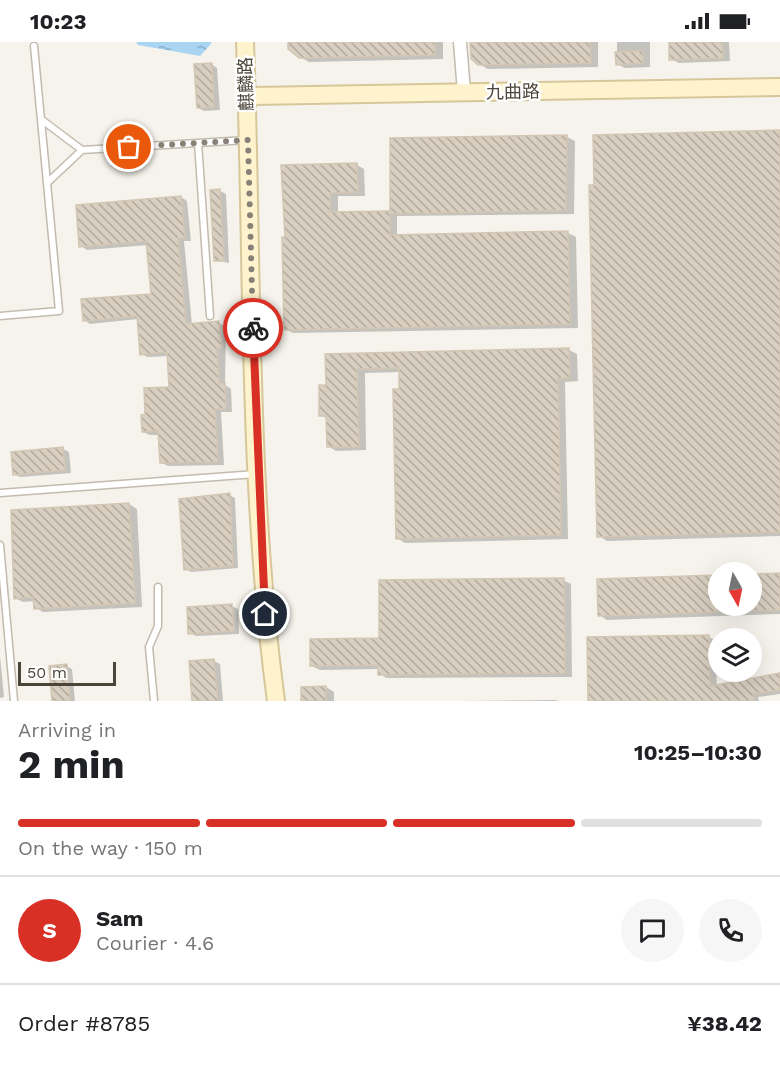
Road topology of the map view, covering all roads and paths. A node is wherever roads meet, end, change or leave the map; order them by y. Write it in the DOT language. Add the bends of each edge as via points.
graph roads {
  1 [pos="244,42"];
  2 [pos="460,42"];
  3 [pos="34,46"];
  4 [pos="780,87"];
  5 [pos="464,92"];
  6 [pos="247,96"];
  7 [pos="42,120"];
  8 [pos="248,140"];
  9 [pos="198,143"];
  10 [pos="82,150"];
  11 [pos="47,183"];
  12 [pos="0,316"];
  13 [pos="210,316"];
  14 [pos="257,474"];
  15 [pos="0,493"];
  16 [pos="0,545"];
  17 [pos="158,586"];
  18 [pos="14,701"];
  19 [pos="154,701"];
  20 [pos="276,701"];
  1 -- 6 [label="street, 麒麟路"];
  2 -- 5 [label="street"];
  3 -- 7 [label="lane"];
  4 -- 5 [label="street, 九曲路"];
  5 -- 6 [label="street, 九曲路"];
  6 -- 8 [label="street, 麒麟路"];
  7 -- 10 [label="lane"];
  7 -- 11 [label="lane"];
  8 -- 9 [label="lane"];
  8 -- 14 [label="street, 麒麟路"];
  9 -- 10 [label="lane"];
  9 -- 13 [label="lane"];
  10 -- 11 [label="lane"];
  11 -- 12 [label="lane" via="59,311"];
  14 -- 15 [label="lane"];
  14 -- 20 [label="street, 麒麟路" via="265,614"];
  16 -- 18 [label="lane"];
  17 -- 19 [label="lane" via="158,626 149,647"];
}
